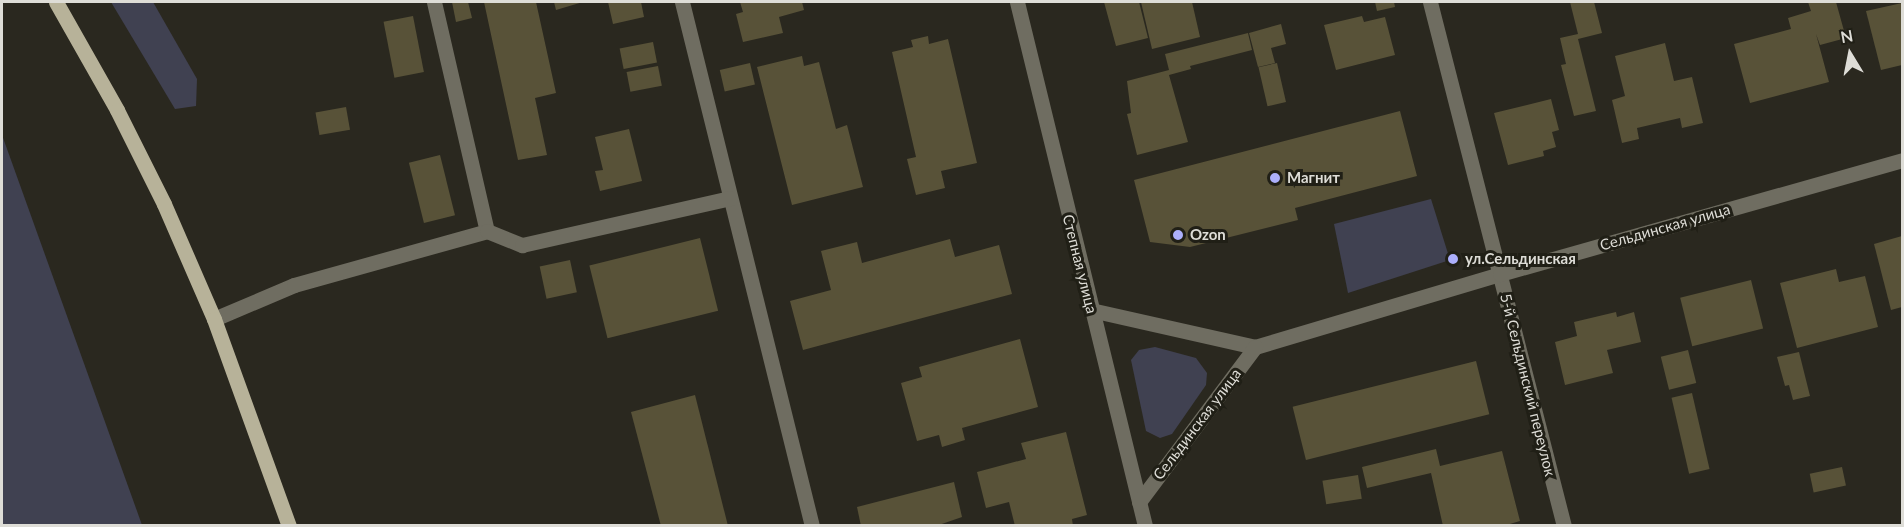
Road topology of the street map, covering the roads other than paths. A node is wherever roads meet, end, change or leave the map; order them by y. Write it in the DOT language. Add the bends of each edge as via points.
graph roads {
  1 [pos="56,2"];
  2 [pos="434,2"];
  3 [pos="682,2"];
  4 [pos="1017,2"];
  5 [pos="1430,2"];
  6 [pos="1902,160"];
  7 [pos="730,198"];
  8 [pos="487,231"];
  9 [pos="1500,274"];
  10 [pos="1091,310"];
  11 [pos="214,319"];
  12 [pos="1255,347"];
  13 [pos="1139,502"];
  14 [pos="289,525"];
  15 [pos="812,525"];
  16 [pos="1145,525"];
  17 [pos="1564,525"];
  1 -- 11 [label="main road" via="159,193"];
  2 -- 8 [label="street"];
  3 -- 7 [label="street"];
  4 -- 10 [label="street, Степная улица"];
  5 -- 9 [label="street, 5-й Сельдинский переулок"];
  6 -- 9 [label="street, Сельдинская улица"];
  7 -- 8 [label="street" via="522,245"];
  7 -- 15 [label="street"];
  8 -- 11 [label="street" via="294,285"];
  9 -- 12 [label="street, Сельдинская улица"];
  9 -- 17 [label="street, 5-й Сельдинский переулок"];
  10 -- 12 [label="street, Сельдинская улица"];
  10 -- 13 [label="street, Степная улица"];
  11 -- 14 [label="main road"];
  12 -- 13 [label="street, Сельдинская улица"];
  13 -- 16 [label="street, Степная улица"];
}
